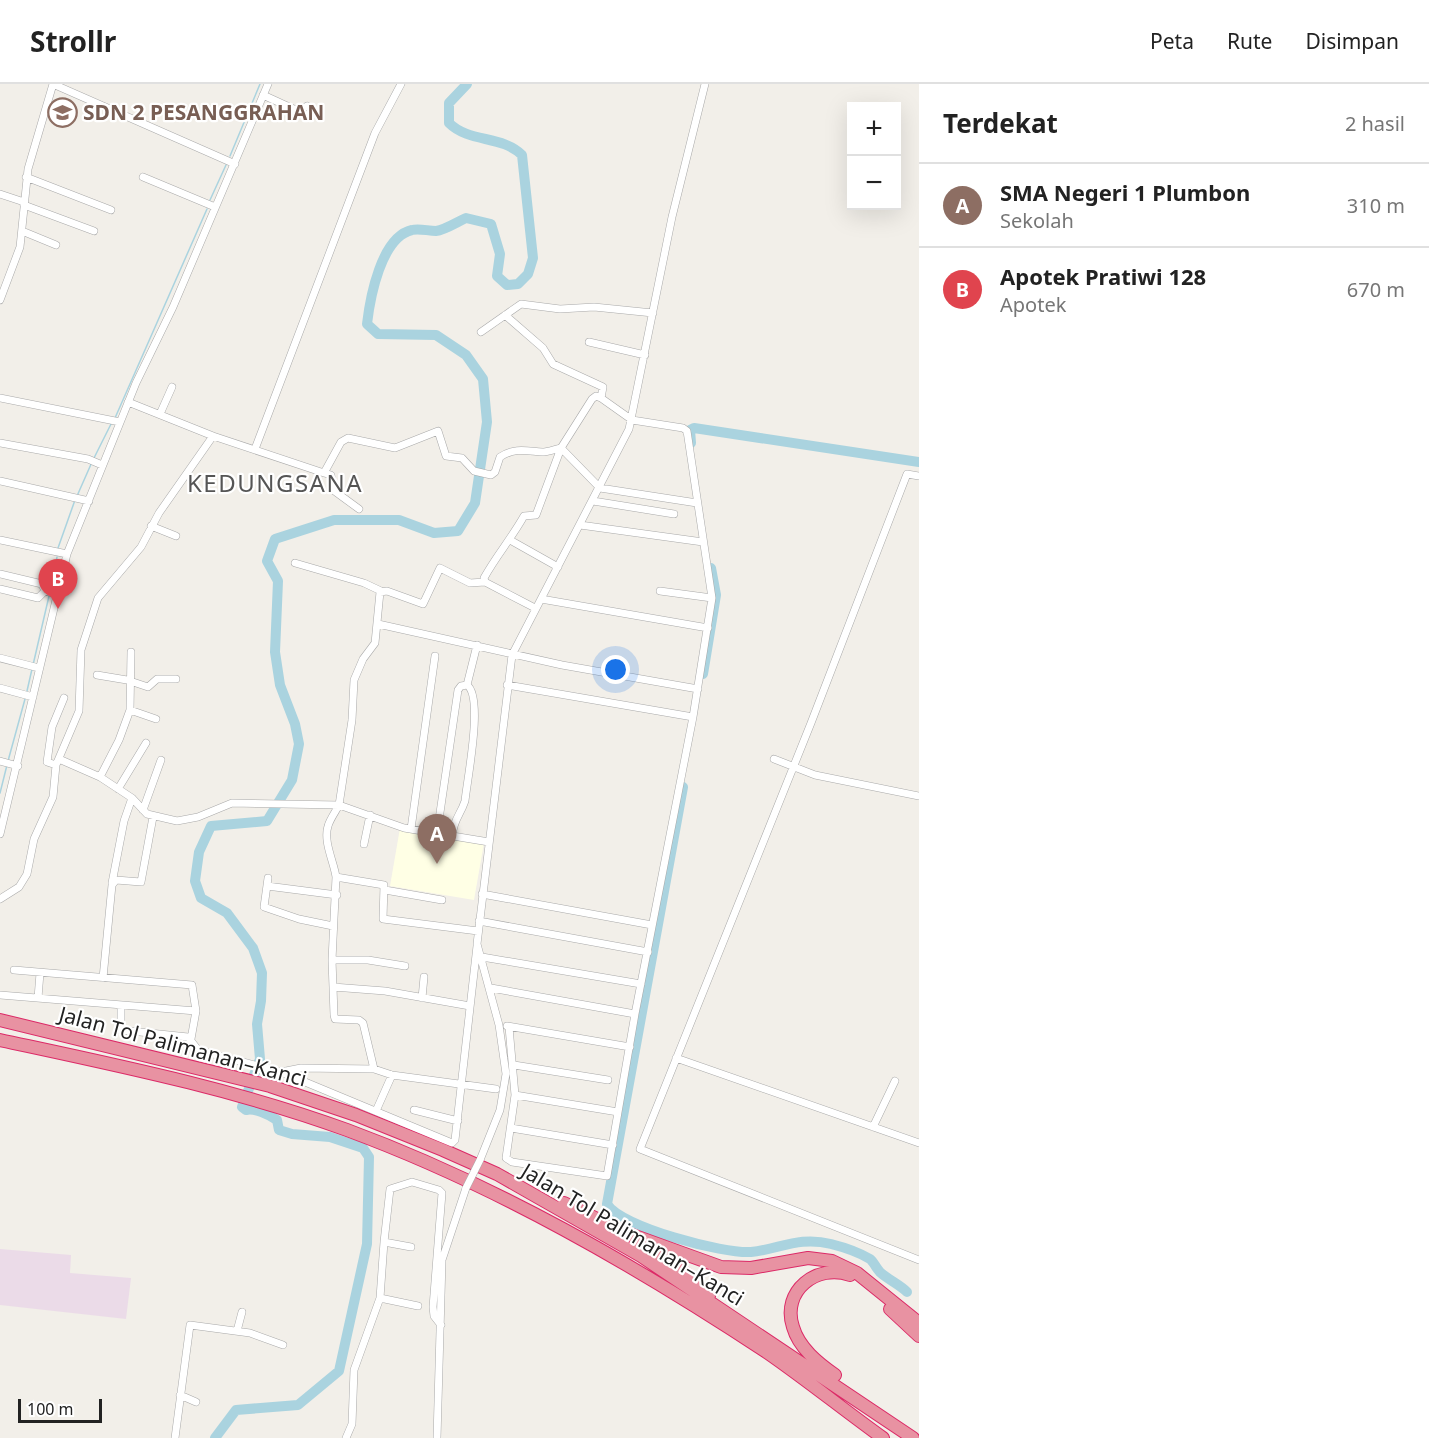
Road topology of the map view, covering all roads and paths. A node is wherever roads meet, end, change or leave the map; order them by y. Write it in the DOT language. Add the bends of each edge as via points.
graph roads {
  1 [pos="53,84"];
  2 [pos="268,84"];
  3 [pos="401,84"];
  4 [pos="705,84"];
  5 [pos="263,95"];
  6 [pos="307,106"];
  7 [pos="235,164"];
  8 [pos="26,177"];
  9 [pos="143,177"];
  10 [pos="0,194"];
  11 [pos="24,203"];
  12 [pos="215,207"];
  13 [pos="111,210"];
  14 [pos="22,231"];
  15 [pos="94,231"];
  16 [pos="56,245"];
  17 [pos="0,300"];
  18 [pos="653,313"];
  19 [pos="505,315"];
  20 [pos="481,332"];
  21 [pos="589,342"];
  22 [pos="645,355"];
  23 [pos="172,387"];
  24 [pos="0,398"];
  25 [pos="601,398"];
  26 [pos="128,402"];
  27 [pos="160,414"];
  28 [pos="632,420"];
  29 [pos="116,421"];
  30 [pos="213,436"];
  31 [pos="0,443"];
  32 [pos="561,448"];
  33 [pos="255,449"];
  34 [pos="100,464"];
  35 [pos="324,473"];
  36 [pos="919,476"];
  37 [pos="0,481"];
  38 [pos="600,488"];
  39 [pos="85,500"];
  40 [pos="593,501"];
  41 [pos="697,503"];
  42 [pos="358,509"];
  43 [pos="674,514"];
  44 [pos="580,525"];
  45 [pos="151,526"];
  46 [pos="176,536"];
  47 [pos="0,540"];
  48 [pos="510,540"];
  49 [pos="703,542"];
  50 [pos="67,554"];
  51 [pos="295,563"];
  52 [pos="558,567"];
  53 [pos="0,574"];
  54 [pos="485,582"];
  55 [pos="0,589"];
  56 [pos="381,591"];
  57 [pos="660,591"];
  58 [pos="51,592"];
  59 [pos="712,598"];
  60 [pos="541,599"];
  61 [pos="536,608"];
  62 [pos="378,624"];
  63 [pos="708,628"];
  64 [pos="477,645"];
  65 [pos="132,652"];
  66 [pos="512,654"];
  67 [pos="435,656"];
  68 [pos="0,658"];
  69 [pos="34,667"];
  70 [pos="97,675"];
  71 [pos="176,679"];
  72 [pos="132,681"];
  73 [pos="467,685"];
  74 [pos="507,686"];
  75 [pos="0,688"];
  76 [pos="698,689"];
  77 [pos="28,695"];
  78 [pos="64,698"];
  79 [pos="130,710"];
  80 [pos="693,717"];
  81 [pos="156,719"];
  82 [pos="146,743"];
  83 [pos="774,759"];
  84 [pos="161,760"];
  85 [pos="57,762"];
  86 [pos="10,764"];
  87 [pos="793,766"];
  88 [pos="100,777"];
  89 [pos="118,789"];
  90 [pos="919,796"];
  91 [pos="132,798"];
  92 [pos="4,802"];
  93 [pos="339,805"];
  94 [pos="143,810"];
  95 [pos="370,815"];
  96 [pos="153,817"];
  97 [pos="411,829"];
  98 [pos="437,833"];
  99 [pos="0,834"];
  100 [pos="452,836"];
  101 [pos="489,842"];
  102 [pos="364,844"];
  103 [pos="336,877"];
  104 [pos="268,878"];
  105 [pos="112,883"];
  106 [pos="267,886"];
  107 [pos="385,890"];
  108 [pos="482,894"];
  109 [pos="336,895"];
  110 [pos="0,900"];
  111 [pos="442,900"];
  112 [pos="479,921"];
  113 [pos="652,925"];
  114 [pos="333,926"];
  115 [pos="478,931"];
  116 [pos="477,944"];
  117 [pos="648,952"];
  118 [pos="482,957"];
  119 [pos="332,960"];
  120 [pos="405,966"];
  121 [pos="14,970"];
  122 [pos="40,973"];
  123 [pos="424,977"];
  124 [pos="103,978"];
  125 [pos="641,984"];
  126 [pos="333,987"];
  127 [pos="491,988"];
  128 [pos="0,995"];
  129 [pos="38,998"];
  130 [pos="422,998"];
  131 [pos="121,1005"];
  132 [pos="470,1006"];
  133 [pos="196,1011"];
  134 [pos="635,1014"];
  135 [pos="0,1020"];
  136 [pos="499,1024"];
  137 [pos="509,1027"];
  138 [pos="191,1039"];
  139 [pos="0,1040"];
  140 [pos="630,1047"];
  141 [pos="126,1049"];
  142 [pos="676,1058"];
  143 [pos="514,1065"];
  144 [pos="122,1067"];
  145 [pos="374,1069"];
  146 [pos="281,1072"];
  147 [pos="392,1075"];
  148 [pos="608,1080"];
  149 [pos="895,1081"];
  150 [pos="462,1085"];
  151 [pos="496,1089"];
  152 [pos="515,1095"];
  153 [pos="414,1110"];
  154 [pos="376,1111"];
  155 [pos="618,1112"];
  156 [pos="458,1121"];
  157 [pos="873,1127"];
  158 [pos="511,1128"];
  159 [pos="919,1143"];
  160 [pos="613,1145"];
  161 [pos="496,1174"];
  162 [pos="624,1232"];
  163 [pos="384,1242"];
  164 [pos="411,1247"];
  165 [pos="919,1260"];
  166 [pos="380,1298"];
  167 [pos="418,1306"];
  168 [pos="719,1309"];
  169 [pos="242,1312"];
  170 [pos="919,1323"];
  171 [pos="441,1325"];
  172 [pos="237,1332"];
  173 [pos="919,1336"];
  174 [pos="283,1345"];
  175 [pos="180,1395"];
  176 [pos="196,1402"];
  177 [pos="892,1421"];
  178 [pos="175,1438"];
  179 [pos="346,1438"];
  180 [pos="436,1438"];
  181 [pos="883,1438"];
  182 [pos="914,1438"];
  1 -- 7 [label="street"];
  1 -- 8 [label="street"];
  2 -- 5 [label="street"];
  3 -- 33 [label="street" via="375,133"];
  4 -- 18 [label="street"];
  5 -- 6 [label="street" via="298,111"];
  5 -- 7 [label="street"];
  7 -- 12 [label="street"];
  8 -- 11 [label="street"];
  8 -- 13 [label="street"];
  9 -- 12 [label="street"];
  10 -- 11 [label="street"];
  11 -- 14 [label="street"];
  11 -- 15 [label="street"];
  12 -- 26 [label="street"];
  14 -- 16 [label="street"];
  14 -- 17 [label="street" via="14,269"];
  18 -- 19 [label="street" via="523,304"];
  18 -- 22 [label="street"];
  19 -- 20 [label="street"];
  19 -- 25 [label="street" via="543,348 553,364 603,387"];
  21 -- 22 [label="street"];
  22 -- 28 [label="street"];
  23 -- 27 [label="street"];
  24 -- 29 [label="street"];
  25 -- 28 [label="street"];
  25 -- 32 [label="street" via="592,399"];
  26 -- 27 [label="street"];
  26 -- 29 [label="street"];
  27 -- 30 [label="street"];
  28 -- 38 [label="street"];
  28 -- 41 [label="street" via="686,429"];
  29 -- 34 [label="street"];
  30 -- 33 [label="street"];
  30 -- 45 [label="street"];
  31 -- 34 [label="street"];
  32 -- 35 [label="street" via="545,452 528,448 505,454 498,459 494,473 489,474 476,472 463,458 446,456 441,433 437,431 395,448 345,439"];
  32 -- 38 [label="street"];
  32 -- 48 [label="street" via="536,515 524,516"];
  33 -- 35 [label="street"];
  34 -- 39 [label="street"];
  35 -- 42 [label="street" via="331,475 333,491"];
  36 -- 87 [label="street" via="907,474"];
  37 -- 39 [label="street"];
  38 -- 40 [label="street"];
  38 -- 41 [label="street"];
  39 -- 50 [label="street"];
  40 -- 43 [label="street"];
  40 -- 44 [label="street"];
  41 -- 49 [label="street"];
  44 -- 49 [label="street"];
  44 -- 52 [label="street"];
  45 -- 46 [label="street"];
  45 -- 85 [label="street" via="141,547 94,606 81,650 79,711"];
  47 -- 50 [label="street"];
  48 -- 52 [label="street"];
  48 -- 54 [label="street" via="494,558"];
  49 -- 59 [label="street"];
  50 -- 58 [label="street"];
  51 -- 56 [label="street"];
  52 -- 60 [label="street"];
  53 -- 58 [label="street" via="42,584"];
  54 -- 56 [label="street" via="470,584 439,568 423,604"];
  54 -- 61 [label="street"];
  55 -- 58 [label="street" via="40,598"];
  56 -- 62 [label="street"];
  57 -- 59 [label="street"];
  58 -- 69 [label="street"];
  59 -- 63 [label="street"];
  60 -- 61 [label="street"];
  60 -- 63 [label="street"];
  61 -- 66 [label="street"];
  62 -- 64 [label="street"];
  62 -- 93 [label="street" via="375,643 354,680"];
  63 -- 76 [label="street"];
  64 -- 66 [label="street"];
  64 -- 73 [label="street"];
  65 -- 72 [label="street"];
  66 -- 74 [label="street"];
  66 -- 76 [label="street"];
  67 -- 97 [label="street"];
  68 -- 69 [label="street"];
  69 -- 77 [label="street"];
  70 -- 72 [label="street"];
  71 -- 72 [label="street" via="157,679 149,687"];
  72 -- 79 [label="street"];
  73 -- 98 [label="street" via="458,690"];
  73 -- 100 [label="street" via="475,711 465,801 455,818"];
  74 -- 80 [label="street"];
  74 -- 101 [label="street"];
  75 -- 77 [label="street"];
  76 -- 80 [label="street"];
  77 -- 86 [label="street"];
  78 -- 85 [label="street" via="47,761"];
  79 -- 81 [label="street"];
  79 -- 88 [label="street"];
  80 -- 113 [label="street"];
  82 -- 89 [label="street"];
  83 -- 87 [label="street"];
  84 -- 94 [label="street"];
  85 -- 88 [label="street"];
  85 -- 110 [label="street" via="55,792 34,839 27,874 19,887"];
  86 -- 92 [label="street"];
  87 -- 90 [label="street" via="815,775"];
  87 -- 142 [label="street"];
  88 -- 89 [label="street"];
  89 -- 91 [label="street"];
  91 -- 94 [label="street"];
  91 -- 105 [label="street"];
  92 -- 99 [label="street"];
  93 -- 95 [label="street"];
  93 -- 96 [label="street" via="226,804 181,821"];
  93 -- 103 [label="street" via="328,828 329,854"];
  94 -- 96 [label="street"];
  95 -- 97 [label="street"];
  95 -- 102 [label="street"];
  96 -- 105 [label="street" via="141,882"];
  97 -- 98 [label="street"];
  98 -- 100 [label="street"];
  100 -- 101 [label="street"];
  101 -- 108 [label="street"];
  103 -- 107 [label="street" via="384,884"];
  103 -- 109 [label="street"];
  104 -- 106 [label="street"];
  105 -- 124 [label="street"];
  106 -- 109 [label="street"];
  106 -- 114 [label="street" via="264,907"];
  107 -- 111 [label="street"];
  107 -- 115 [label="street" via="383,919"];
  108 -- 112 [label="street"];
  108 -- 113 [label="street"];
  109 -- 114 [label="street"];
  112 -- 115 [label="street"];
  112 -- 117 [label="street"];
  113 -- 117 [label="street"];
  114 -- 119 [label="street"];
  115 -- 116 [label="street"];
  116 -- 118 [label="street"];
  116 -- 132 [label="street"];
  117 -- 125 [label="street"];
  118 -- 125 [label="street"];
  118 -- 127 [label="street"];
  119 -- 120 [label="street"];
  119 -- 126 [label="street"];
  121 -- 122 [label="street"];
  122 -- 124 [label="street"];
  122 -- 129 [label="street"];
  123 -- 130 [label="street"];
  124 -- 133 [label="street" via="193,985"];
  125 -- 134 [label="street"];
  126 -- 130 [label="street"];
  126 -- 145 [label="street" via="334,1018 363,1023"];
  127 -- 134 [label="street"];
  127 -- 136 [label="street"];
  128 -- 129 [label="street"];
  129 -- 131 [label="street"];
  130 -- 132 [label="street"];
  131 -- 133 [label="street"];
  131 -- 138 [label="street" via="121,1030"];
  132 -- 150 [label="street"];
  133 -- 138 [label="street"];
  134 -- 140 [label="street"];
  135 -- 141 [label="highway, Jalan Tol Palimanan–Kanci"];
  136 -- 137 [label="street"];
  136 -- 171 [label="street, bridge" via="505,1054 503,1096 442,1260"];
  137 -- 140 [label="street"];
  137 -- 143 [label="street"];
  138 -- 146 [label="street" via="200,1050"];
  139 -- 144 [label="highway, Jalan Tol Palimanan–Kanci"];
  140 -- 155 [label="street"];
  141 -- 144 [label="highway"];
  141 -- 161 [label="highway, Jalan Tol Palimanan–Kanci" via="270,1086 367,1119"];
  142 -- 157 [label="street"];
  142 -- 165 [label="street" via="640,1149"];
  143 -- 148 [label="street"];
  143 -- 152 [label="street"];
  144 -- 181 [label="highway, Jalan Tol Palimanan–Kanci" via="266,1104 434,1164 642,1273 769,1354"];
  145 -- 146 [label="street" via="301,1068"];
  145 -- 147 [label="street"];
  146 -- 154 [label="street"];
  147 -- 150 [label="street"];
  147 -- 154 [label="street"];
  149 -- 157 [label="street"];
  150 -- 151 [label="street"];
  150 -- 156 [label="street"];
  152 -- 155 [label="street"];
  152 -- 158 [label="street"];
  153 -- 156 [label="street"];
  154 -- 156 [label="street" via="450,1143 456,1140"];
  155 -- 160 [label="street"];
  157 -- 159 [label="street"];
  158 -- 160 [label="street"];
  158 -- 160 [label="street" via="505,1157 512,1162 604,1176 608,1174"];
  161 -- 162 [label="highway"];
  161 -- 168 [label="highway, Jalan Tol Palimanan–Kanci" via="641,1256"];
  162 -- 168 [label="highway" via="690,1276"];
  162 -- 170 [label="highway" via="722,1267 751,1268 808,1258 832,1261 857,1272"];
  163 -- 164 [label="street"];
  163 -- 166 [label="street"];
  163 -- 171 [label="street" via="390,1189 412,1182 440,1190 433,1307"];
  166 -- 167 [label="street"];
  166 -- 179 [label="street" via="354,1370 352,1424"];
  168 -- 177 [label="highway, Jalan Tol Palimanan–Kanci"];
  169 -- 172 [label="street"];
  171 -- 180 [label="street"];
  172 -- 174 [label="street"];
  172 -- 175 [label="street" via="190,1325"];
  173 -- 177 [label="highway" via="864,1283 840,1271 812,1277 792,1301 793,1326 802,1345"];
  175 -- 176 [label="street"];
  175 -- 178 [label="street"];
  177 -- 182 [label="highway, Jalan Tol Palimanan–Kanci"];
}
